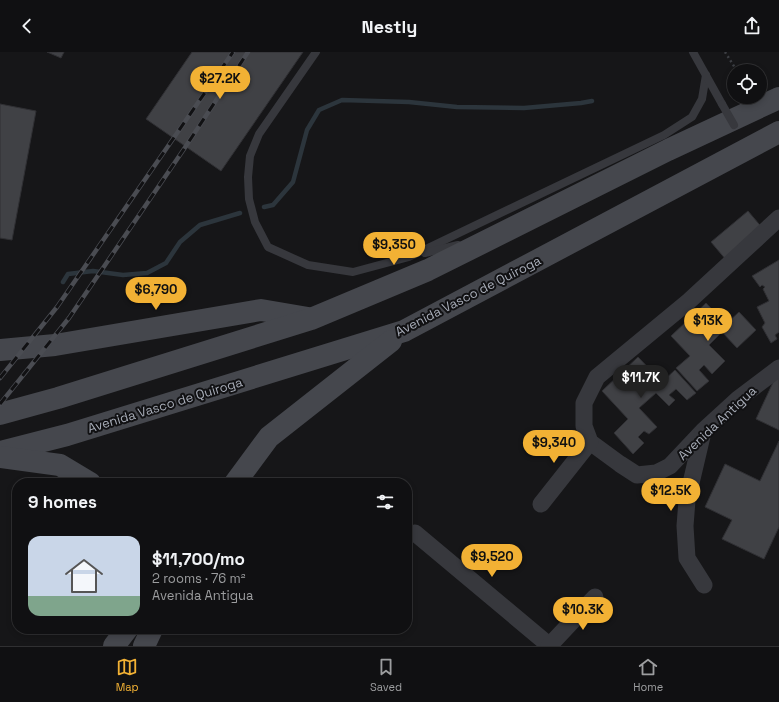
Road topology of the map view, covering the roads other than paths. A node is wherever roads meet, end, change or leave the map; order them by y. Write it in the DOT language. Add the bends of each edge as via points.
graph roads {
  1 [pos="316,52"];
  2 [pos="693,52"];
  3 [pos="706,75"];
  4 [pos="779,98"];
  5 [pos="734,125"];
  6 [pos="779,132"];
  7 [pos="779,218"];
  8 [pos="494,237"];
  9 [pos="409,257"];
  10 [pos="311,319"];
  11 [pos="404,331"];
  12 [pos="0,350"];
  13 [pos="779,368"];
  14 [pos="0,414"];
  15 [pos="703,431"];
  16 [pos="590,442"];
  17 [pos="0,452"];
  18 [pos="0,457"];
  19 [pos="82,478"];
  20 [pos="239,478"];
  21 [pos="541,504"];
  22 [pos="415,533"];
  23 [pos="704,585"];
  24 [pos="595,597"];
  25 [pos="123,634"];
  26 [pos="150,634"];
  27 [pos="114,646"];
  28 [pos="144,646"];
  29 [pos="550,646"];
  1 -- 9 [label="lane" via="259,134 250,156 249,199 255,222 268,247 308,265 353,272"];
  2 -- 3 [label="lane"];
  3 -- 5 [label="lane, bridge"];
  3 -- 9 [label="lane" via="702,99 692,117 664,135"];
  4 -- 8 [label="main road"];
  6 -- 11 [label="main road, Avenida Vasco de Quiroga"];
  7 -- 16 [label="street" via="689,301 597,376 584,404 584,426"];
  8 -- 9 [label="lane"];
  8 -- 10 [label="main road" via="428,270"];
  10 -- 12 [label="main road" via="261,310 55,345"];
  10 -- 14 [label="main road"];
  11 -- 17 [label="main road, Avenida Vasco de Quiroga" via="67,435"];
  11 -- 20 [label="main road" via="269,437"];
  13 -- 15 [label="street, Avenida Antigua" via="738,399"];
  15 -- 16 [label="street, Avenida Antigua" via="670,466 656,473 638,475"];
  15 -- 23 [label="street" via="687,500 685,526 687,558"];
  16 -- 21 [label="street"];
  18 -- 19 [label="main road" via="60,465"];
  22 -- 29 [label="street"];
  24 -- 29 [label="street"];
  25 -- 27 [label="main road"];
  26 -- 28 [label="main road"];
}
